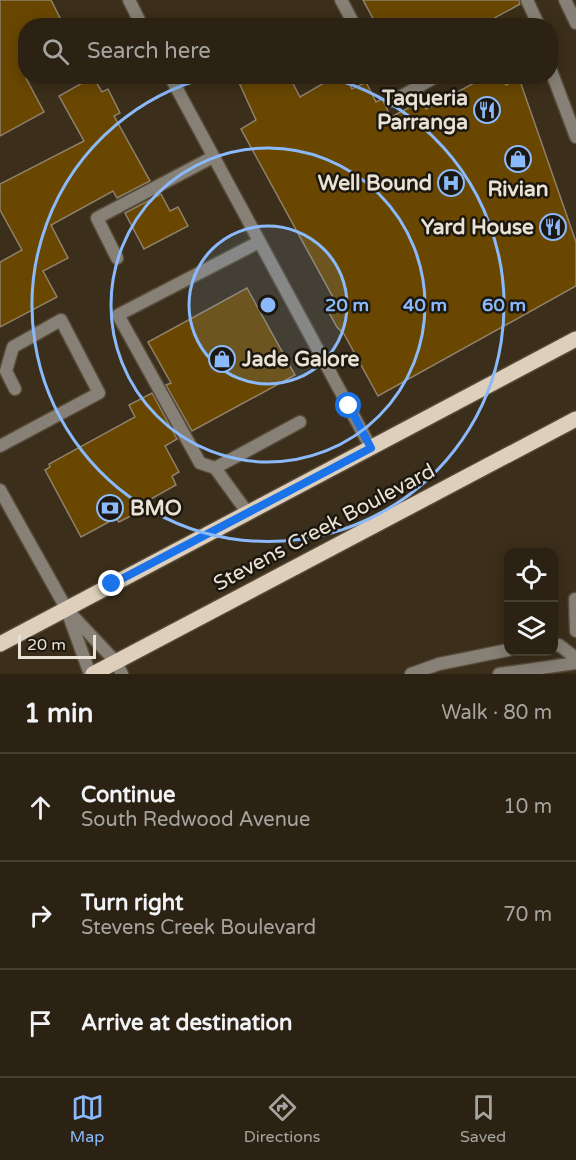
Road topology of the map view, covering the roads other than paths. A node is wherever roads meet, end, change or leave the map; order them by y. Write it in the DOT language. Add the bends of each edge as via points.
graph roads {
  1 [pos="129,0"];
  2 [pos="341,0"];
  3 [pos="527,0"];
  4 [pos="570,4"];
  5 [pos="138,18"];
  6 [pos="351,18"];
  7 [pos="533,18"];
  8 [pos="576,23"];
  9 [pos="174,84"];
  10 [pos="423,84"];
  11 [pos="556,84"];
  12 [pos="393,101"];
  13 [pos="576,137"];
  14 [pos="213,157"];
  15 [pos="259,242"];
  16 [pos="117,258"];
  17 [pos="576,339"];
  18 [pos="15,389"];
  19 [pos="576,418"];
  20 [pos="300,422"];
  21 [pos="0,446"];
  22 [pos="371,448"];
  23 [pos="215,468"];
  24 [pos="0,490"];
  25 [pos="247,512"];
  26 [pos="575,599"];
  27 [pos="66,608"];
  28 [pos="576,631"];
  29 [pos="0,644"];
  30 [pos="558,645"];
  31 [pos="504,651"];
  32 [pos="576,658"];
  33 [pos="576,663"];
  34 [pos="119,668"];
  35 [pos="91,674"];
  36 [pos="411,674"];
  37 [pos="499,674"];
  1 -- 5 [label="street"];
  2 -- 6 [label="street"];
  3 -- 7 [label="street"];
  4 -- 8 [label="street"];
  9 -- 14 [label="street"];
  10 -- 12 [label="street"];
  11 -- 13 [label="street"];
  14 -- 15 [label="street"];
  14 -- 16 [label="street" via="97,218"];
  15 -- 22 [label="street"];
  15 -- 23 [label="street" via="118,315 200,463"];
  17 -- 22 [label="main road"];
  18 -- 21 [label="street" via="6,371 13,347 61,320 99,393"];
  19 -- 34 [label="main road, Stevens Creek Boulevard"];
  20 -- 23 [label="street"];
  22 -- 25 [label="main road"];
  23 -- 25 [label="street"];
  24 -- 27 [label="street"];
  25 -- 27 [label="main road"];
  26 -- 28 [label="street"];
  27 -- 29 [label="main road"];
  27 -- 34 [label="street"];
  27 -- 35 [label="street"];
  30 -- 32 [label="street"];
  31 -- 36 [label="street" via="439,663"];
  33 -- 37 [label="street"];
  34 -- 35 [label="main road, Stevens Creek Boulevard"];
}
